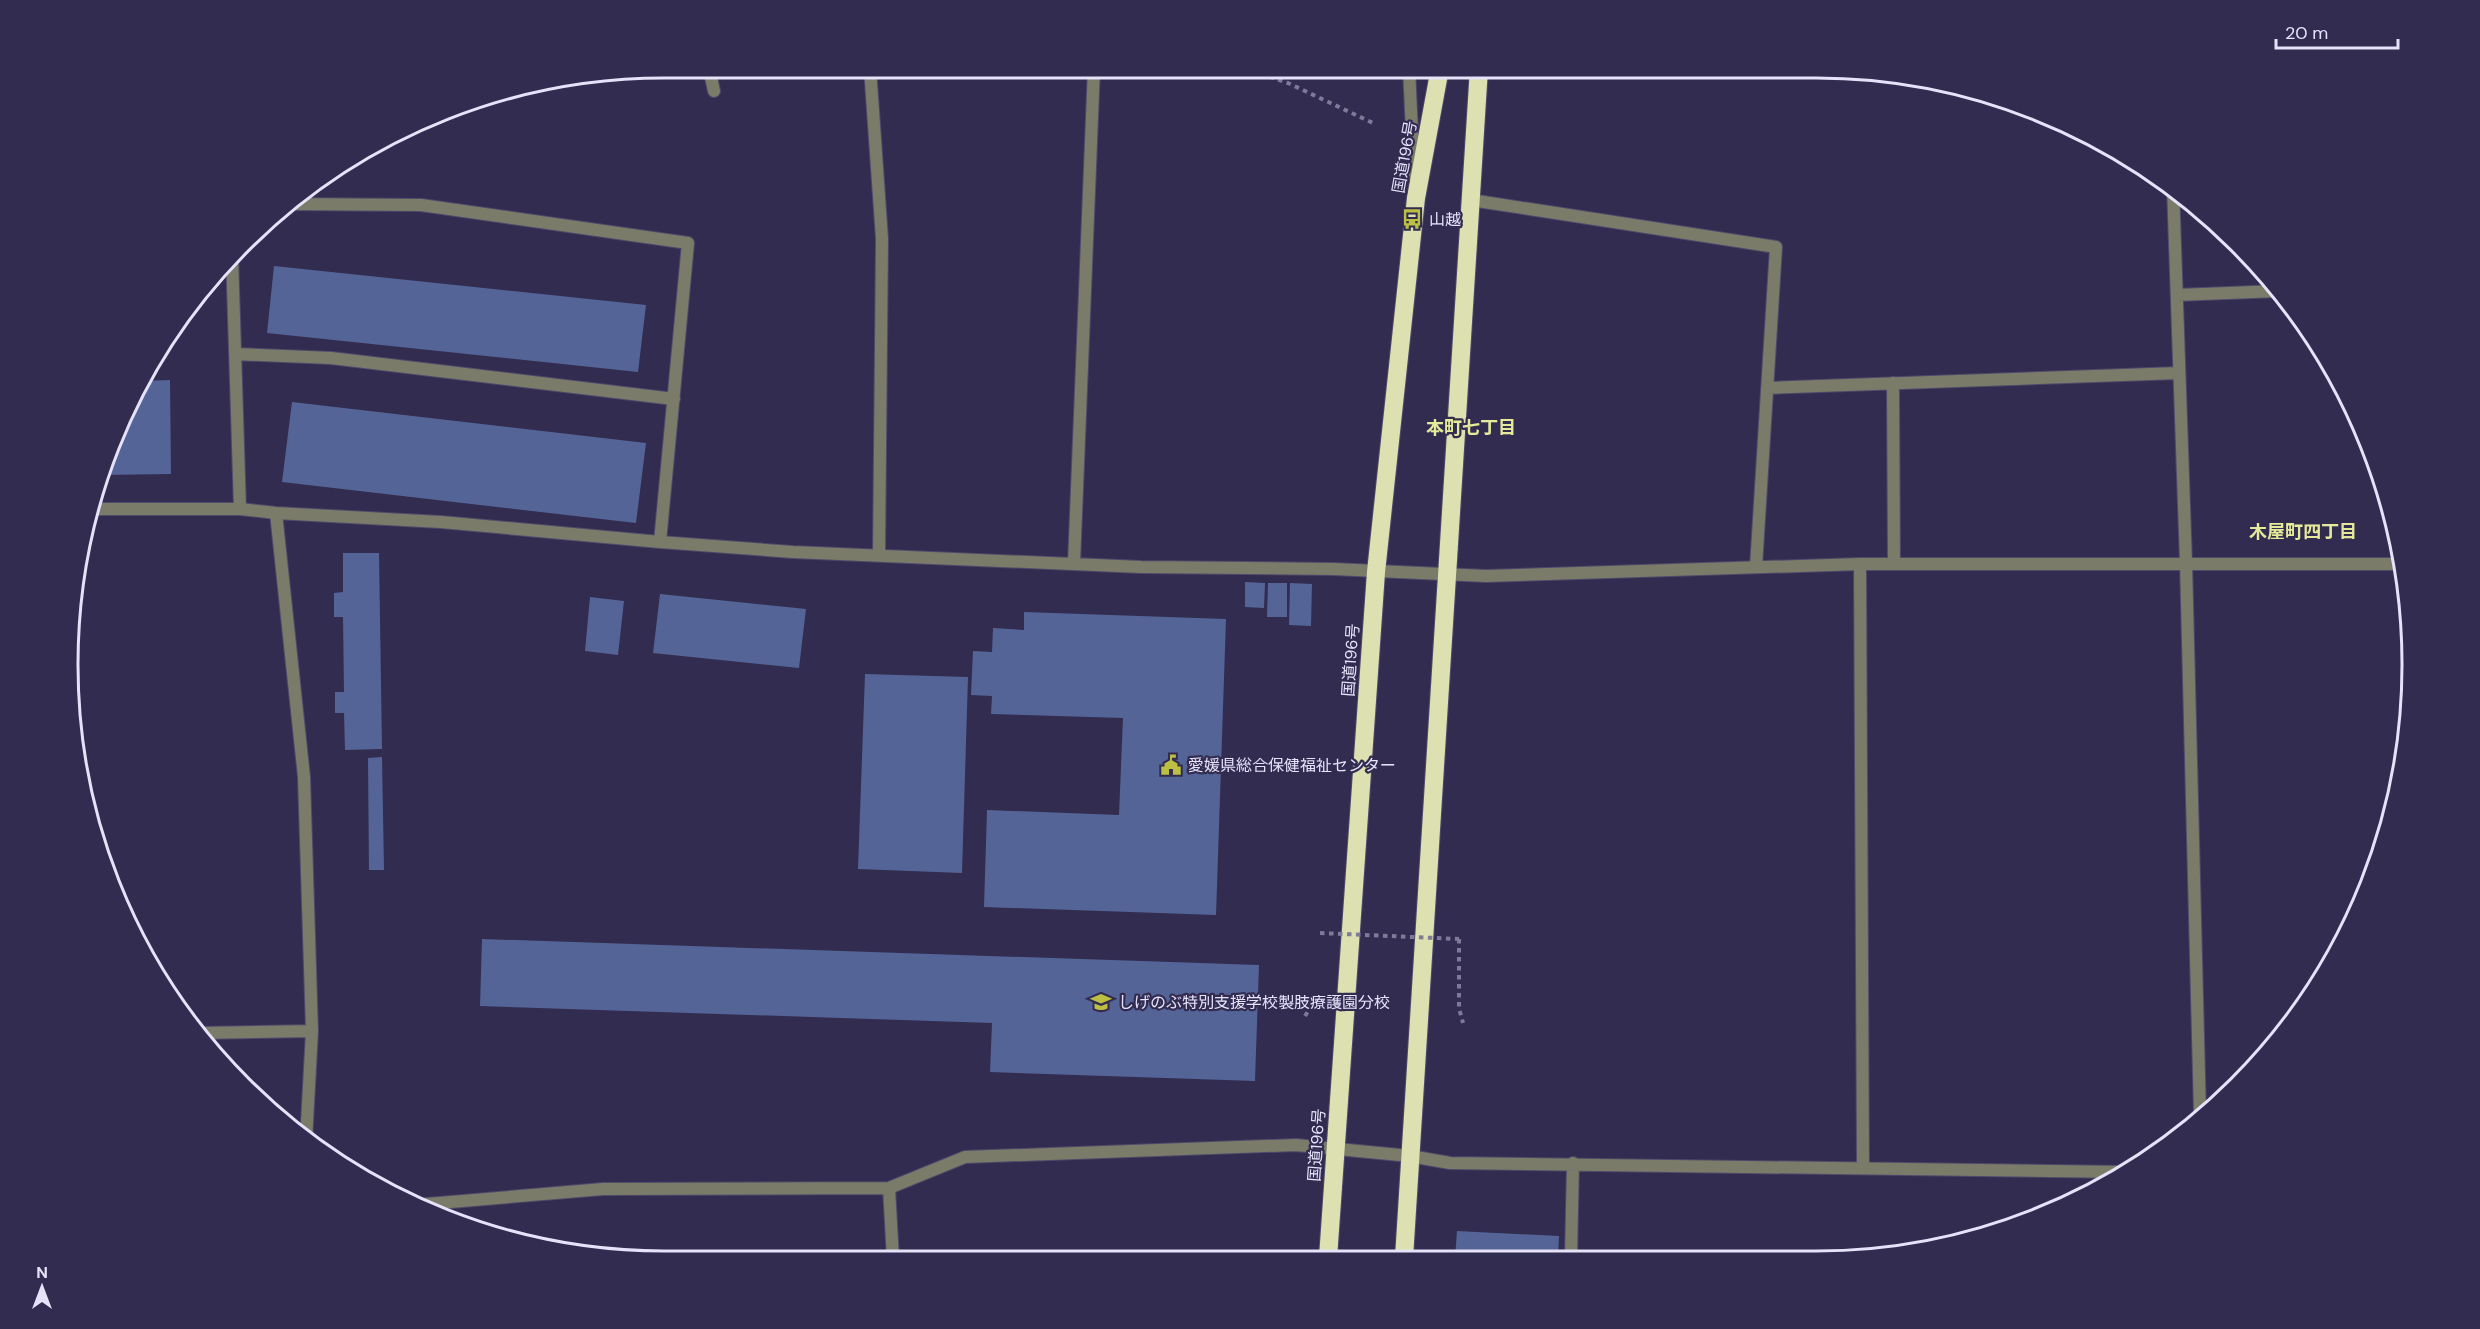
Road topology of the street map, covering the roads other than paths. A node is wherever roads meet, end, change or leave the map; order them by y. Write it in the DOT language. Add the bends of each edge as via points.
graph roads {
  1 [pos="711,78"];
  2 [pos="871,78"];
  3 [pos="1094,78"];
  4 [pos="1410,78"];
  5 [pos="1438,78"];
  6 [pos="1478,78"];
  7 [pos="714,91"];
  8 [pos="1416,198"];
  9 [pos="2173,199"];
  10 [pos="1471,200"];
  11 [pos="301,204"];
  12 [pos="233,268"];
  13 [pos="2268,291"];
  14 [pos="2177,295"];
  15 [pos="235,354"];
  16 [pos="2179,373"];
  17 [pos="1893,383"];
  18 [pos="1767,388"];
  19 [pos="674,399"];
  20 [pos="99,509"];
  21 [pos="240,509"];
  22 [pos="276,513"];
  23 [pos="660,543"];
  24 [pos="879,555"];
  25 [pos="1074,563"];
  26 [pos="2186,563"];
  27 [pos="1860,564"];
  28 [pos="1894,564"];
  29 [pos="2393,564"];
  30 [pos="1756,567"];
  31 [pos="1376,572"];
  32 [pos="1446,575"];
  33 [pos="312,1031"];
  34 [pos="208,1033"];
  35 [pos="2200,1107"];
  36 [pos="307,1130"];
  37 [pos="1336,1149"];
  38 [pos="1410,1156"];
  39 [pos="1573,1163"];
  40 [pos="1863,1167"];
  41 [pos="2110,1172"];
  42 [pos="890,1188"];
  43 [pos="434,1203"];
  44 [pos="893,1251"];
  45 [pos="1329,1251"];
  46 [pos="1404,1251"];
  47 [pos="1571,1251"];
  1 -- 7 [label="street"];
  2 -- 24 [label="street" via="882,239"];
  3 -- 25 [label="street"];
  4 -- 8 [label="street"];
  5 -- 8 [label="highway, 国道196号"];
  6 -- 10 [label="highway"];
  8 -- 31 [label="highway, 国道196号"];
  9 -- 14 [label="street"];
  10 -- 18 [label="street" via="1776,247"];
  10 -- 32 [label="highway"];
  11 -- 19 [label="street" via="421,205 688,243"];
  12 -- 15 [label="street"];
  13 -- 14 [label="street"];
  14 -- 16 [label="street"];
  15 -- 19 [label="street" via="331,358"];
  15 -- 21 [label="street"];
  16 -- 17 [label="street"];
  16 -- 26 [label="street"];
  17 -- 18 [label="street"];
  17 -- 28 [label="street"];
  18 -- 30 [label="street"];
  19 -- 23 [label="street"];
  20 -- 21 [label="street"];
  21 -- 22 [label="street"];
  22 -- 23 [label="street" via="441,522"];
  22 -- 33 [label="street" via="304,777"];
  23 -- 24 [label="street"];
  24 -- 25 [label="street"];
  25 -- 31 [label="street"];
  26 -- 28 [label="street"];
  26 -- 29 [label="street"];
  26 -- 35 [label="street"];
  27 -- 28 [label="street"];
  27 -- 30 [label="street"];
  27 -- 40 [label="street"];
  30 -- 32 [label="street"];
  31 -- 32 [label="street"];
  31 -- 37 [label="highway, 国道196号"];
  32 -- 38 [label="highway"];
  33 -- 34 [label="street"];
  33 -- 36 [label="street"];
  37 -- 38 [label="street"];
  37 -- 42 [label="street" via="1296,1145 966,1157"];
  37 -- 45 [label="highway, 国道196号"];
  38 -- 39 [label="street" via="1450,1163"];
  38 -- 46 [label="highway"];
  39 -- 40 [label="street"];
  39 -- 47 [label="street"];
  40 -- 41 [label="street"];
  42 -- 43 [label="street" via="603,1189"];
  42 -- 44 [label="street"];
}
